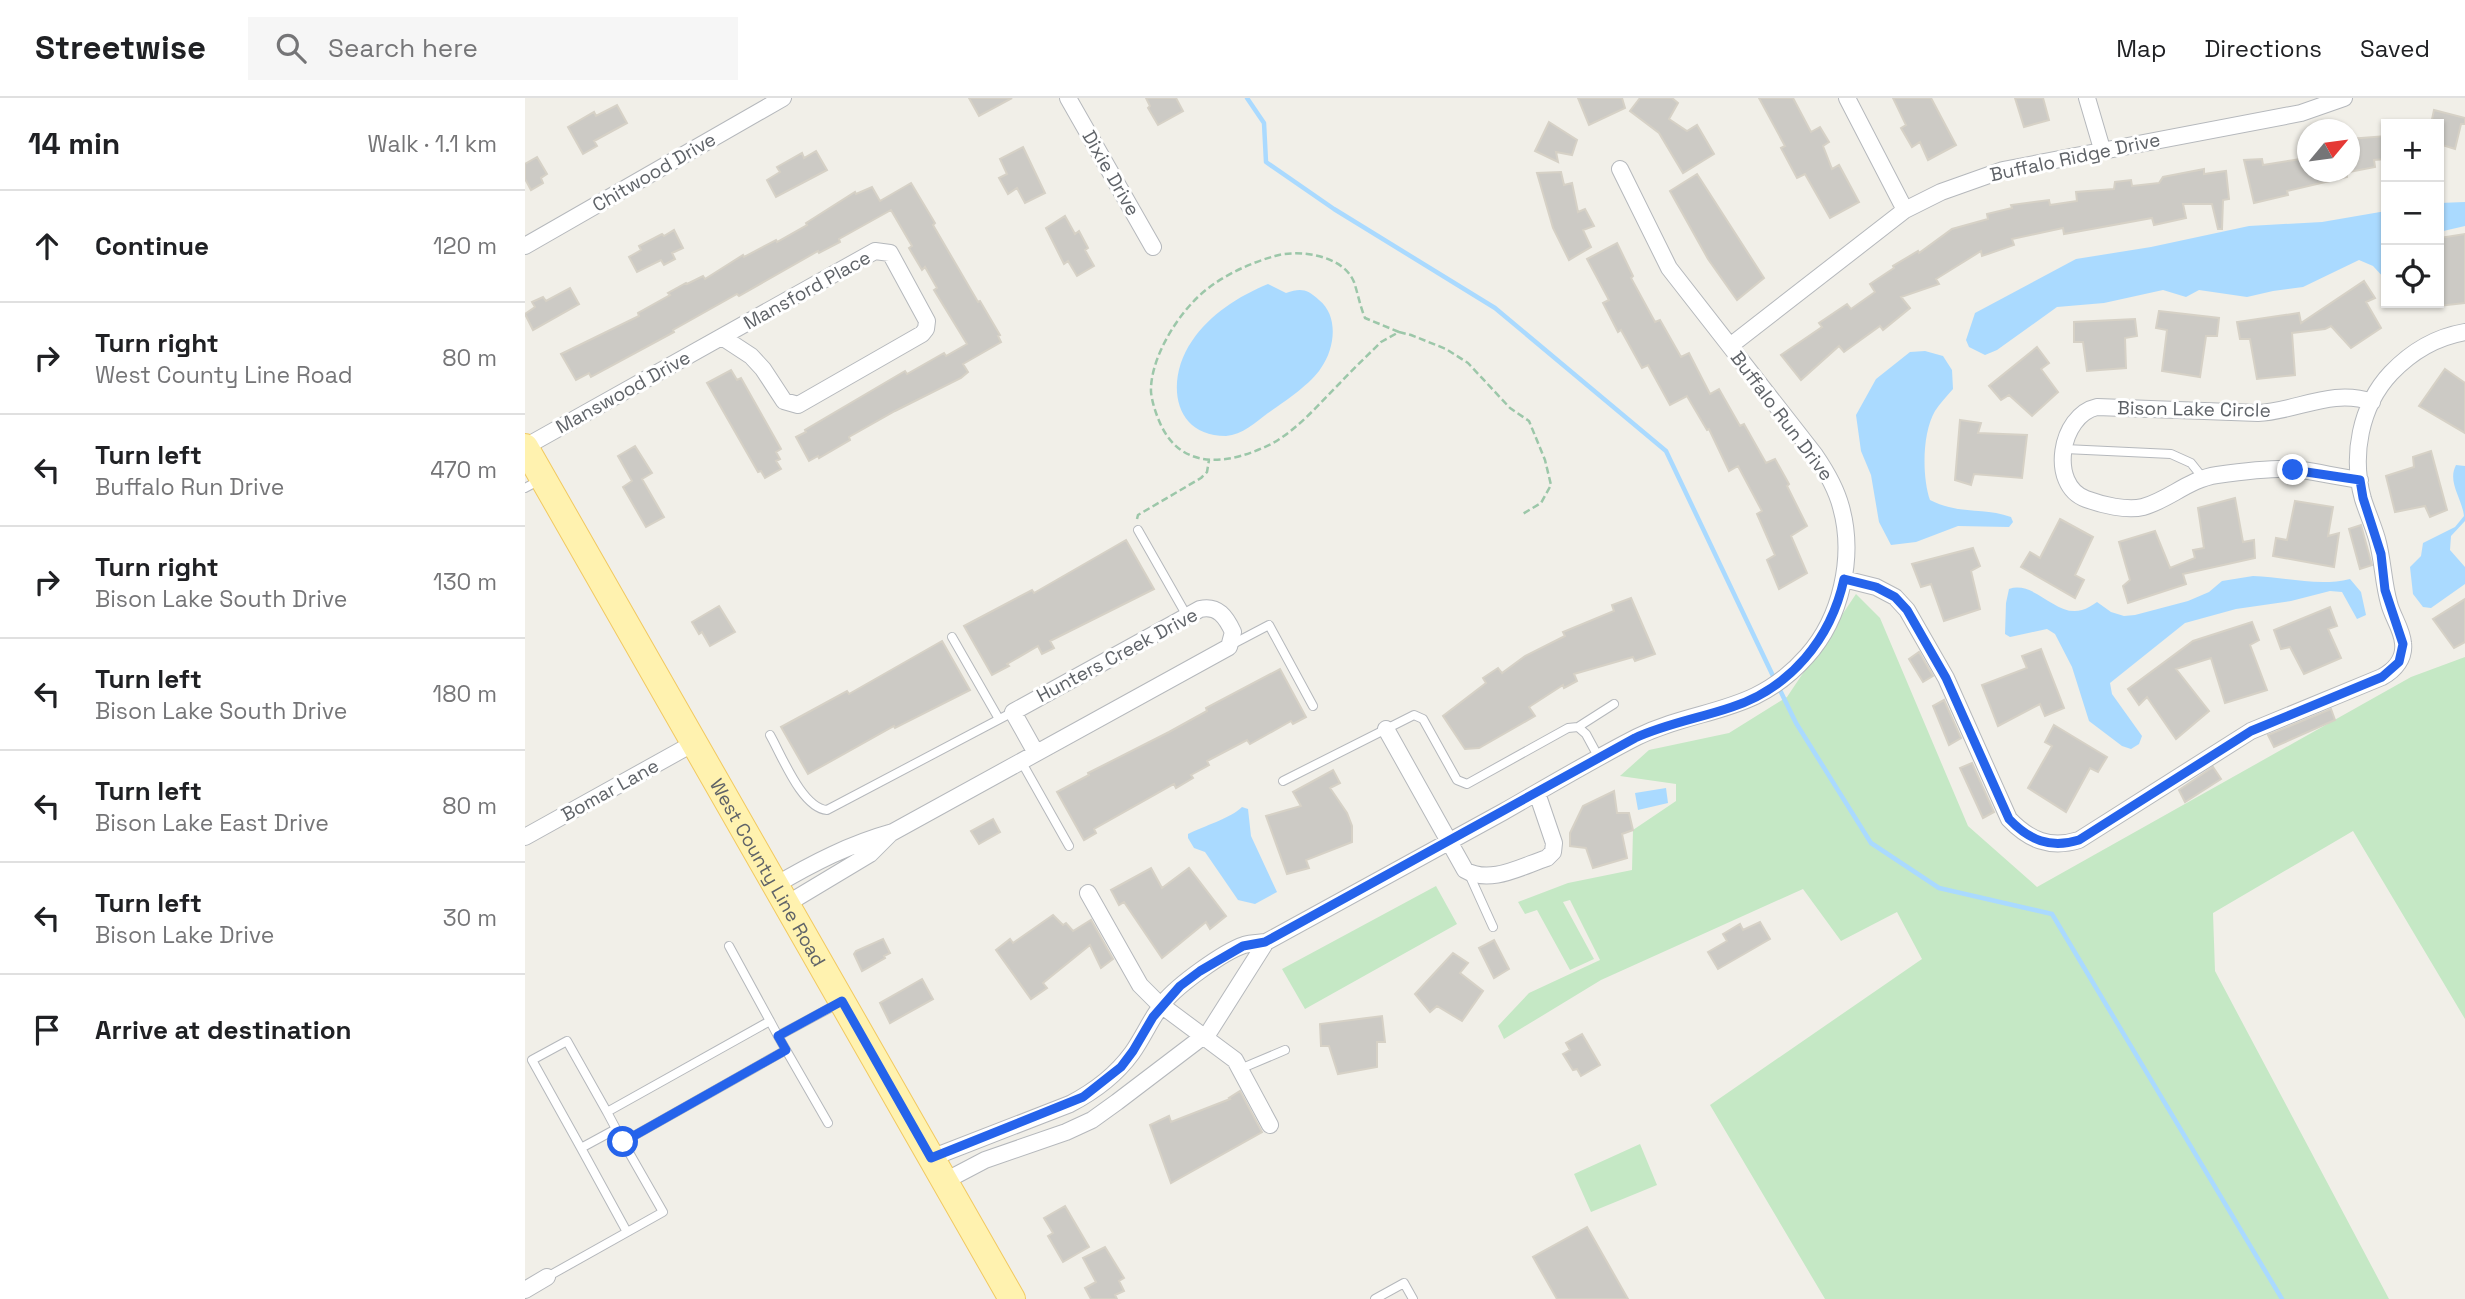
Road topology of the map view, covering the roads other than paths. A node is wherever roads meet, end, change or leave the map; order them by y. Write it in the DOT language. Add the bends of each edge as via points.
graph roads {
  1 [pos="783,98"];
  2 [pos="1068,98"];
  3 [pos="1847,98"];
  4 [pos="2087,98"];
  5 [pos="2343,98"];
  6 [pos="2102,149"];
  7 [pos="1620,169"];
  8 [pos="1905,210"];
  9 [pos="525,246"];
  10 [pos="1153,247"];
  11 [pos="2465,332"];
  12 [pos="722,337"];
  13 [pos="1730,346"];
  14 [pos="2372,402"];
  15 [pos="525,447"];
  16 [pos="2065,449"];
  17 [pos="2204,478"];
  18 [pos="2360,480"];
  19 [pos="534,483"];
  20 [pos="1138,530"];
  21 [pos="1844,579"];
  22 [pos="1187,616"];
  23 [pos="952,637"];
  24 [pos="1229,646"];
  25 [pos="1614,704"];
  26 [pos="1313,706"];
  27 [pos="1006,715"];
  28 [pos="1578,727"];
  29 [pos="1386,729"];
  30 [pos="770,735"];
  31 [pos="694,743"];
  32 [pos="1028,757"];
  33 [pos="1599,758"];
  34 [pos="1283,781"];
  35 [pos="1537,793"];
  36 [pos="525,837"];
  37 [pos="1449,842"];
  38 [pos="1069,846"];
  39 [pos="1467,872"];
  40 [pos="1088,893"];
  41 [pos="780,895"];
  42 [pos="1493,927"];
  43 [pos="1265,942"];
  44 [pos="729,946"];
  45 [pos="842,1001"];
  46 [pos="1161,1005"];
  47 [pos="770,1021"];
  48 [pos="778,1036"];
  49 [pos="1204,1036"];
  50 [pos="786,1050"];
  51 [pos="1285,1050"];
  52 [pos="1240,1069"];
  53 [pos="607,1112"];
  54 [pos="828,1123"];
  55 [pos="1270,1125"];
  56 [pos="616,1129"];
  57 [pos="623,1142"];
  58 [pos="581,1148"];
  59 [pos="931,1158"];
  60 [pos="945,1181"];
  61 [pos="627,1231"];
  62 [pos="547,1277"];
  63 [pos="525,1290"];
  64 [pos="1012,1299"];
  65 [pos="1375,1299"];
  66 [pos="1413,1299"];
  1 -- 9 [label="street, Chitwood Drive"];
  2 -- 10 [label="street, Dixie Drive"];
  3 -- 8 [label="street"];
  4 -- 6 [label="street"];
  5 -- 6 [label="street, Buffalo Ridge Drive" via="2301,113"];
  6 -- 8 [label="street, Buffalo Ridge Drive" via="2003,170"];
  7 -- 13 [label="street, Buffalo Run Drive" via="1669,268"];
  8 -- 13 [label="street, Buffalo Ridge Drive"];
  11 -- 14 [label="street" via="2431,343 2407,358"];
  12 -- 12 [label="street, Mansford Place" via="751,356 784,401 798,405 922,334 927,321 890,253 875,251"];
  12 -- 15 [label="street, Manswood Drive"];
  13 -- 21 [label="street, Buffalo Run Drive" via="1815,455 1834,487 1845,527"];
  14 -- 16 [label="street, Bison Lake Circle" via="2336,396 2258,413 2097,407 2074,421"];
  14 -- 18 [label="street" via="2360,433"];
  15 -- 19 [label="main road, West County Line Road"];
  16 -- 17 [label="lane" via="2171,454 2191,463"];
  16 -- 17 [label="street, Bison Lake Circle" via="2062,461 2070,487 2085,499 2131,509"];
  17 -- 18 [label="street" via="2287,469"];
  18 -- 21 [label="street" via="2381,554 2385,590 2403,640 2396,666 2382,677 2251,731 2079,840 2064,844 2047,844 2019,831 2009,819 1946,678 1902,603 1876,587"];
  19 -- 31 [label="main road, West County Line Road"];
  20 -- 22 [label="lane"];
  21 -- 33 [label="street, Buffalo Run Drive" via="1819,640 1773,687 1733,707 1646,733"];
  22 -- 24 [label="street, Hunters Creek Drive" via="1205,608 1219,612 1233,632"];
  22 -- 27 [label="street, Hunters Creek Drive"];
  23 -- 27 [label="lane"];
  24 -- 26 [label="lane" via="1269,625"];
  24 -- 32 [label="street"];
  25 -- 28 [label="lane"];
  27 -- 30 [label="lane" via="827,810 814,806 802,793"];
  27 -- 32 [label="street, Hunters Creek Drive"];
  28 -- 29 [label="lane" via="1567,728 1465,784 1457,780 1420,717 1412,716"];
  28 -- 33 [label="lane"];
  29 -- 34 [label="lane"];
  29 -- 37 [label="street"];
  31 -- 36 [label="street, Bomar Lane"];
  31 -- 41 [label="main road, West County Line Road"];
  32 -- 38 [label="lane"];
  32 -- 41 [label="street" via="893,832 818,860"];
  33 -- 35 [label="street, Buffalo Run Drive"];
  35 -- 37 [label="street, Buffalo Run Drive"];
  35 -- 39 [label="street" via="1554,843 1552,854 1492,876"];
  37 -- 39 [label="street"];
  37 -- 43 [label="street, Buffalo Run Drive"];
  39 -- 42 [label="lane"];
  40 -- 46 [label="street" via="1140,985"];
  41 -- 45 [label="main road, West County Line Road"];
  43 -- 46 [label="street, Buffalo Run Drive" via="1243,946 1200,971"];
  43 -- 49 [label="street, Buffalo Run Drive"];
  44 -- 47 [label="lane"];
  45 -- 48 [label="lane"];
  45 -- 59 [label="main road, West County Line Road"];
  46 -- 49 [label="street"];
  46 -- 59 [label="street, Buffalo Run Drive" via="1121,1067 1091,1093"];
  47 -- 48 [label="lane"];
  47 -- 53 [label="lane"];
  48 -- 50 [label="lane"];
  49 -- 52 [label="street"];
  49 -- 60 [label="street, Buffalo Run Drive" via="1092,1120 985,1160"];
  50 -- 54 [label="lane"];
  50 -- 57 [label="lane"];
  51 -- 52 [label="lane"];
  52 -- 55 [label="street"];
  53 -- 56 [label="lane"];
  53 -- 58 [label="lane" via="567,1041 532,1060"];
  56 -- 57 [label="lane"];
  56 -- 58 [label="lane"];
  57 -- 61 [label="lane" via="663,1212"];
  58 -- 61 [label="lane"];
  59 -- 60 [label="main road, West County Line Road"];
  60 -- 64 [label="main road, West County Line Road"];
  61 -- 62 [label="lane"];
  62 -- 63 [label="street"];
  65 -- 66 [label="lane" via="1405,1283"];
}
